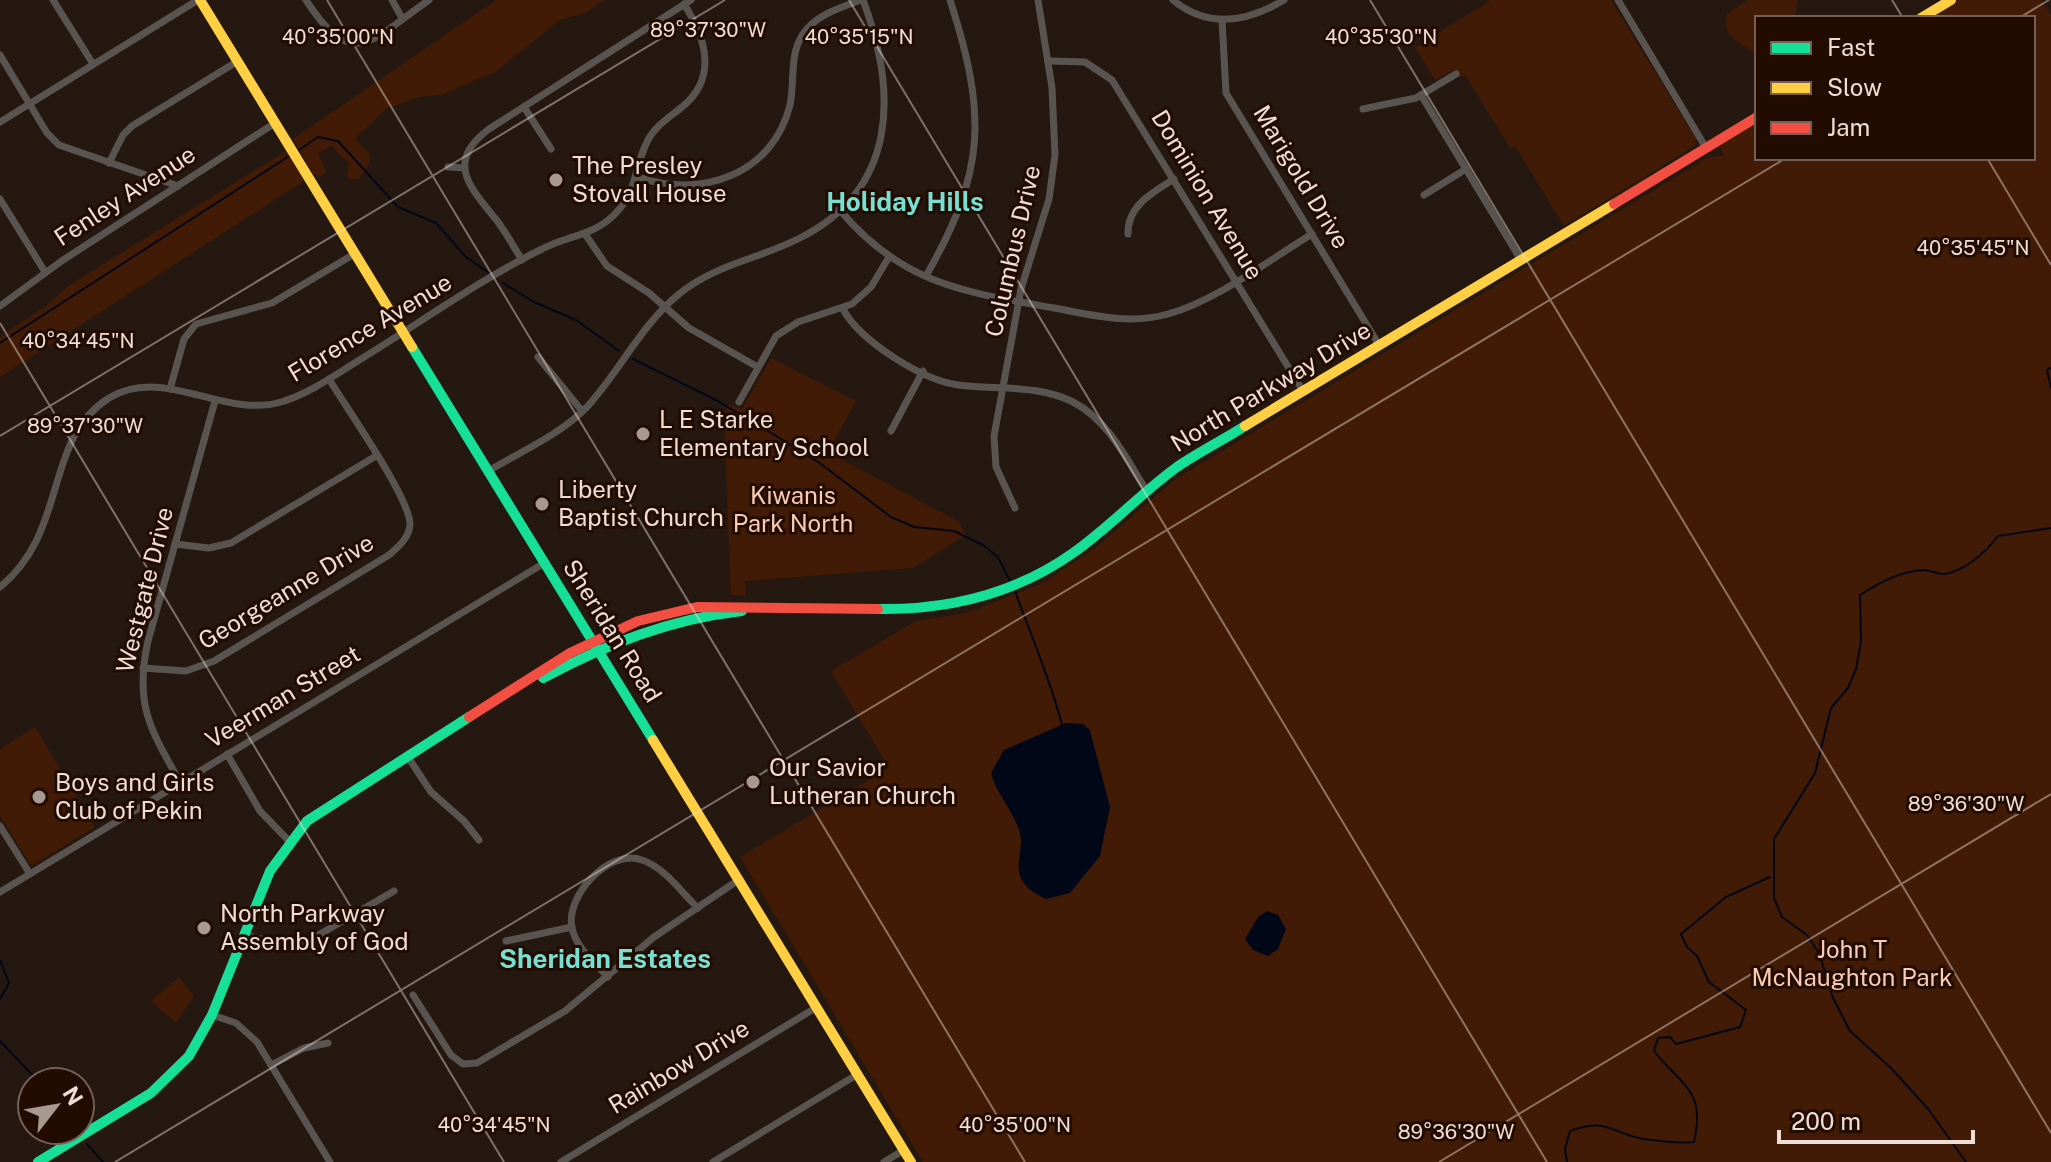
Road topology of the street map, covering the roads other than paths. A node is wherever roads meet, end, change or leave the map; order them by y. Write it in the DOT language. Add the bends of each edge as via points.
graph roads {
  1 [pos="53,0"];
  2 [pos="199,0"];
  3 [pos="306,0"];
  4 [pos="392,0"];
  5 [pos="429,0"];
  6 [pos="862,0"];
  7 [pos="950,0"];
  8 [pos="1038,0"];
  9 [pos="1173,0"];
  10 [pos="1618,0"];
  11 [pos="1951,0"];
  12 [pos="1279,1"];
  13 [pos="688,2"];
  14 [pos="1924,16"];
  15 [pos="402,18"];
  16 [pos="1222,20"];
  17 [pos="0,55"];
  18 [pos="238,61"];
  19 [pos="1049,61"];
  20 [pos="93,64"];
  21 [pos="1456,74"];
  22 [pos="1421,95"];
  23 [pos="29,104"];
  24 [pos="524,107"];
  25 [pos="1363,109"];
  26 [pos="1755,118"];
  27 [pos="0,122"];
  28 [pos="275,123"];
  29 [pos="1706,148"];
  30 [pos="551,149"];
  31 [pos="109,163"];
  32 [pos="448,167"];
  33 [pos="465,168"];
  34 [pos="1466,169"];
  35 [pos="638,177"];
  36 [pos="1174,179"];
  37 [pos="178,186"];
  38 [pos="1424,195"];
  39 [pos="0,199"];
  40 [pos="839,209"];
  41 [pos="585,234"];
  42 [pos="1128,234"];
  43 [pos="1312,234"];
  44 [pos="356,253"];
  45 [pos="889,257"];
  46 [pos="522,260"];
  47 [pos="1521,260"];
  48 [pos="45,272"];
  49 [pos="926,276"];
  50 [pos="1236,280"];
  51 [pos="1019,302"];
  52 [pos="0,306"];
  53 [pos="665,307"];
  54 [pos="843,309"];
  55 [pos="406,332"];
  56 [pos="1379,345"];
  57 [pos="538,357"];
  58 [pos="756,366"];
  59 [pos="923,371"];
  60 [pos="329,379"];
  61 [pos="1004,386"];
  62 [pos="170,389"];
  63 [pos="1303,391"];
  64 [pos="215,401"];
  65 [pos="739,402"];
  66 [pos="582,411"];
  67 [pos="891,431"];
  68 [pos="376,456"];
  69 [pos="490,470"];
  70 [pos="1146,490"];
  71 [pos="1015,508"];
  72 [pos="409,529"];
  73 [pos="419,531"];
  74 [pos="175,544"];
  75 [pos="546,562"];
  76 [pos="0,587"];
  77 [pos="580,618"];
  78 [pos="619,634"];
  79 [pos="596,644"];
  80 [pos="577,654"];
  81 [pos="143,668"];
  82 [pos="612,671"];
  83 [pos="227,754"];
  84 [pos="408,757"];
  85 [pos="180,782"];
  86 [pos="0,826"];
  87 [pos="479,840"];
  88 [pos="289,841"];
  89 [pos="30,874"];
  90 [pos="740,879"];
  91 [pos="394,891"];
  92 [pos="0,892"];
  93 [pos="698,908"];
  94 [pos="572,927"];
  95 [pos="244,935"];
  96 [pos="506,941"];
  97 [pos="608,977"];
  98 [pos="413,995"];
  99 [pos="817,1007"];
  100 [pos="212,1015"];
  101 [pos="328,1043"];
  102 [pos="271,1065"];
  103 [pos="858,1074"];
  104 [pos="904,1150"];
  105 [pos="38,1162"];
  106 [pos="330,1162"];
  107 [pos="561,1162"];
  108 [pos="713,1162"];
  109 [pos="884,1162"];
  110 [pos="911,1162"];
  1 -- 20 [label="street"];
  2 -- 18 [label="main road, Sheridan Road"];
  2 -- 20 [label="street"];
  3 -- 15 [label="street" via="327,32 351,44 370,40"];
  4 -- 15 [label="street"];
  5 -- 15 [label="street"];
  6 -- 35 [label="street" via="823,15 805,32 794,55 788,113 773,142 755,161 729,178 698,186 675,187"];
  6 -- 40 [label="street" via="884,67 886,111 873,162"];
  7 -- 49 [label="street" via="974,106 973,160 961,209"];
  8 -- 19 [label="street, Columbus Drive"];
  9 -- 16 [label="street" via="1195,14"];
  10 -- 29 [label="street"];
  11 -- 14 [label="main road"];
  12 -- 16 [label="street" via="1250,17"];
  13 -- 24 [label="street"];
  13 -- 35 [label="street, Florence Avenue" via="703,36 703,76 689,101 649,137"];
  16 -- 43 [label="street, Marigold Drive" via="1226,93"];
  17 -- 23 [label="street"];
  18 -- 28 [label="main road, Sheridan Road"];
  18 -- 31 [label="street" via="128,129"];
  19 -- 36 [label="street, Dominion Avenue" via="1085,62 1108,75"];
  19 -- 51 [label="street, Columbus Drive" via="1056,121 1053,174"];
  20 -- 23 [label="street"];
  21 -- 22 [label="street"];
  22 -- 25 [label="street"];
  22 -- 34 [label="street"];
  23 -- 27 [label="street"];
  23 -- 31 [label="street" via="59,145"];
  24 -- 30 [label="street"];
  24 -- 33 [label="street" via="476,140"];
  26 -- 29 [label="main road, North Parkway Drive"];
  28 -- 37 [label="street, Fenley Avenue"];
  28 -- 44 [label="main road, Sheridan Road"];
  29 -- 47 [label="main road, North Parkway Drive"];
  31 -- 37 [label="street"];
  32 -- 33 [label="street"];
  33 -- 46 [label="street" via="471,191"];
  34 -- 38 [label="street"];
  34 -- 47 [label="street"];
  35 -- 41 [label="street, Florence Avenue" via="613,216"];
  36 -- 42 [label="street" via="1136,208"];
  36 -- 50 [label="street, Dominion Avenue"];
  37 -- 48 [label="street, Fenley Avenue"];
  39 -- 48 [label="street"];
  40 -- 45 [label="street"];
  40 -- 53 [label="street" via="800,238 711,272"];
  41 -- 46 [label="street, Florence Avenue"];
  41 -- 53 [label="street" via="607,266"];
  43 -- 50 [label="street"];
  43 -- 56 [label="street, Marigold Drive"];
  44 -- 55 [label="main road, Sheridan Road"];
  44 -- 62 [label="street" via="272,303 196,324 184,339"];
  45 -- 49 [label="street"];
  45 -- 54 [label="street" via="866,292"];
  46 -- 55 [label="street, Florence Avenue"];
  47 -- 56 [label="main road, North Parkway Drive"];
  48 -- 52 [label="street, Fenley Avenue"];
  49 -- 51 [label="street" via="955,289"];
  50 -- 51 [label="street" via="1190,307 1141,319"];
  50 -- 63 [label="street, Dominion Avenue"];
  51 -- 61 [label="street, Columbus Drive"];
  53 -- 58 [label="street" via="689,328"];
  53 -- 66 [label="street"];
  54 -- 58 [label="street" via="787,328"];
  54 -- 59 [label="street" via="864,337"];
  55 -- 60 [label="street, Florence Avenue"];
  55 -- 69 [label="main road, Sheridan Road"];
  56 -- 63 [label="main road, North Parkway Drive"];
  57 -- 66 [label="street"];
  58 -- 65 [label="street"];
  59 -- 61 [label="street" via="955,384"];
  59 -- 67 [label="street"];
  60 -- 64 [label="street, Florence Avenue" via="275,404"];
  60 -- 68 [label="street"];
  61 -- 70 [label="street" via="1063,398 1087,411 1112,436"];
  61 -- 71 [label="street, Columbus Drive" via="995,460"];
  62 -- 64 [label="street, Florence Avenue"];
  62 -- 76 [label="street, Florence Avenue" via="123,392 85,419 69,446 38,542"];
  63 -- 70 [label="main road, North Parkway Drive"];
  64 -- 74 [label="street, Westgate Drive"];
  66 -- 69 [label="street"];
  68 -- 72 [label="street" via="406,507"];
  68 -- 74 [label="street" via="231,543 209,548"];
  69 -- 75 [label="main road, Sheridan Road"];
  70 -- 78 [label="main road, North Parkway Drive" via="1073,553 1011,588 962,603 918,610 788,608 689,617"];
  72 -- 73 [label="street"];
  72 -- 81 [label="street, Georgeanne Drive" via="389,555 214,661 186,671"];
  74 -- 81 [label="street, Westgate Drive"];
  75 -- 77 [label="main road, Sheridan Road"];
  75 -- 83 [label="street, Veerman Street"];
  77 -- 78 [label="main road"];
  77 -- 79 [label="main road, Sheridan Road"];
  77 -- 80 [label="main road"];
  78 -- 79 [label="main road, North Parkway Drive"];
  78 -- 82 [label="main road" via="611,652"];
  79 -- 80 [label="main road, North Parkway Drive"];
  79 -- 82 [label="main road, Sheridan Road"];
  80 -- 82 [label="main road"];
  80 -- 84 [label="main road, North Parkway Drive"];
  81 -- 85 [label="street, Westgate Drive" via="148,724"];
  82 -- 90 [label="main road, Sheridan Road"];
  83 -- 85 [label="street, Veerman Street"];
  83 -- 88 [label="street" via="260,811"];
  84 -- 87 [label="street" via="431,792"];
  84 -- 88 [label="main road, North Parkway Drive" via="327,805"];
  85 -- 89 [label="street, Veerman Street"];
  86 -- 89 [label="street"];
  88 -- 95 [label="main road, North Parkway Drive" via="270,871"];
  89 -- 92 [label="street, Veerman Street"];
  90 -- 93 [label="street"];
  90 -- 99 [label="main road, Sheridan Road"];
  91 -- 95 [label="street" via="298,947"];
  93 -- 94 [label="street" via="654,866 625,858 610,864 581,892 573,906"];
  93 -- 97 [label="street"];
  94 -- 96 [label="street"];
  94 -- 97 [label="street" via="581,948"];
  95 -- 100 [label="main road, North Parkway Drive"];
  97 -- 98 [label="street" via="558,1015 472,1064 459,1063 451,1055"];
  99 -- 103 [label="main road, Sheridan Road"];
  99 -- 107 [label="street, Rainbow Drive"];
  100 -- 102 [label="street" via="245,1029"];
  100 -- 105 [label="main road, North Parkway Drive" via="189,1056 162,1084"];
  101 -- 102 [label="street"];
  102 -- 106 [label="street"];
  103 -- 104 [label="main road, Sheridan Road"];
  103 -- 108 [label="street"];
  104 -- 109 [label="street"];
  104 -- 110 [label="main road, Sheridan Road"];
}
